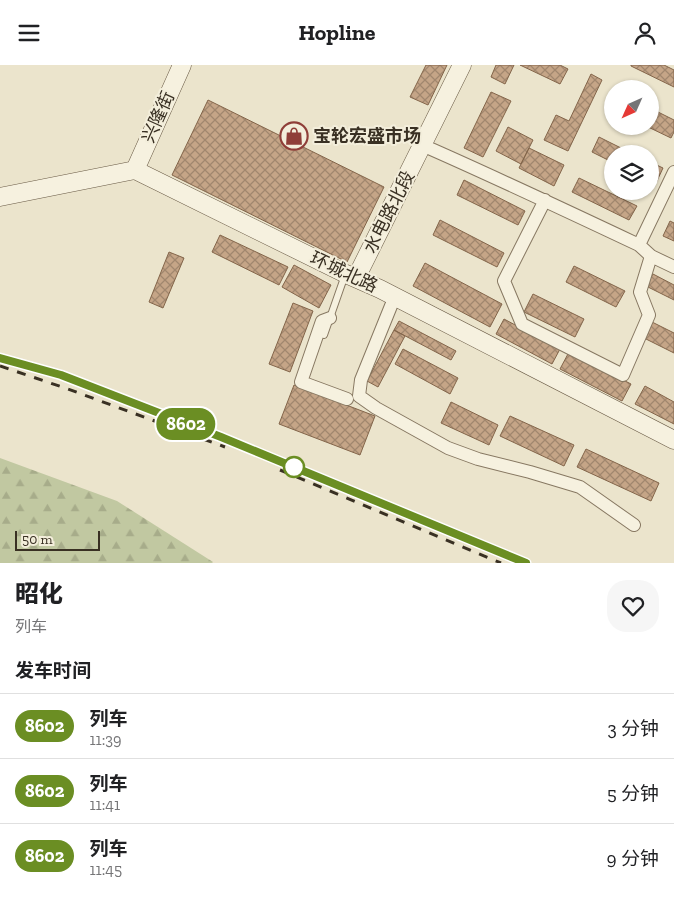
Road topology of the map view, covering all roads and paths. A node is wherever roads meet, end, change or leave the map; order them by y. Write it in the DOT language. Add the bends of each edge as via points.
graph roads {
  1 [pos="182,65"];
  2 [pos="462,65"];
  3 [pos="422,145"];
  4 [pos="135,169"];
  5 [pos="674,172"];
  6 [pos="0,197"];
  7 [pos="545,200"];
  8 [pos="638,245"];
  9 [pos="651,256"];
  10 [pos="674,267"];
  11 [pos="351,276"];
  12 [pos="395,296"];
  13 [pos="330,318"];
  14 [pos="324,335"];
  15 [pos="347,399"];
  16 [pos="674,440"];
  17 [pos="634,525"];
  1 -- 4 [label="street, 兴隆街"];
  2 -- 3 [label="street, 水电路北段"];
  3 -- 7 [label="street"];
  3 -- 11 [label="street, 水电路北段"];
  4 -- 6 [label="street"];
  4 -- 11 [label="street, 环城北路"];
  5 -- 8 [label="street"];
  7 -- 8 [label="street"];
  7 -- 9 [label="street" via="504,281 522,324 623,375 649,315 640,292"];
  8 -- 9 [label="street"];
  9 -- 10 [label="street"];
  11 -- 12 [label="street, 环城北路"];
  11 -- 13 [label="lane"];
  12 -- 16 [label="street, 环城北路"];
  12 -- 17 [label="street" via="361,380 359,396 448,448 580,487"];
  13 -- 14 [label="lane"];
  13 -- 15 [label="street" via="322,321 301,382"];
}
